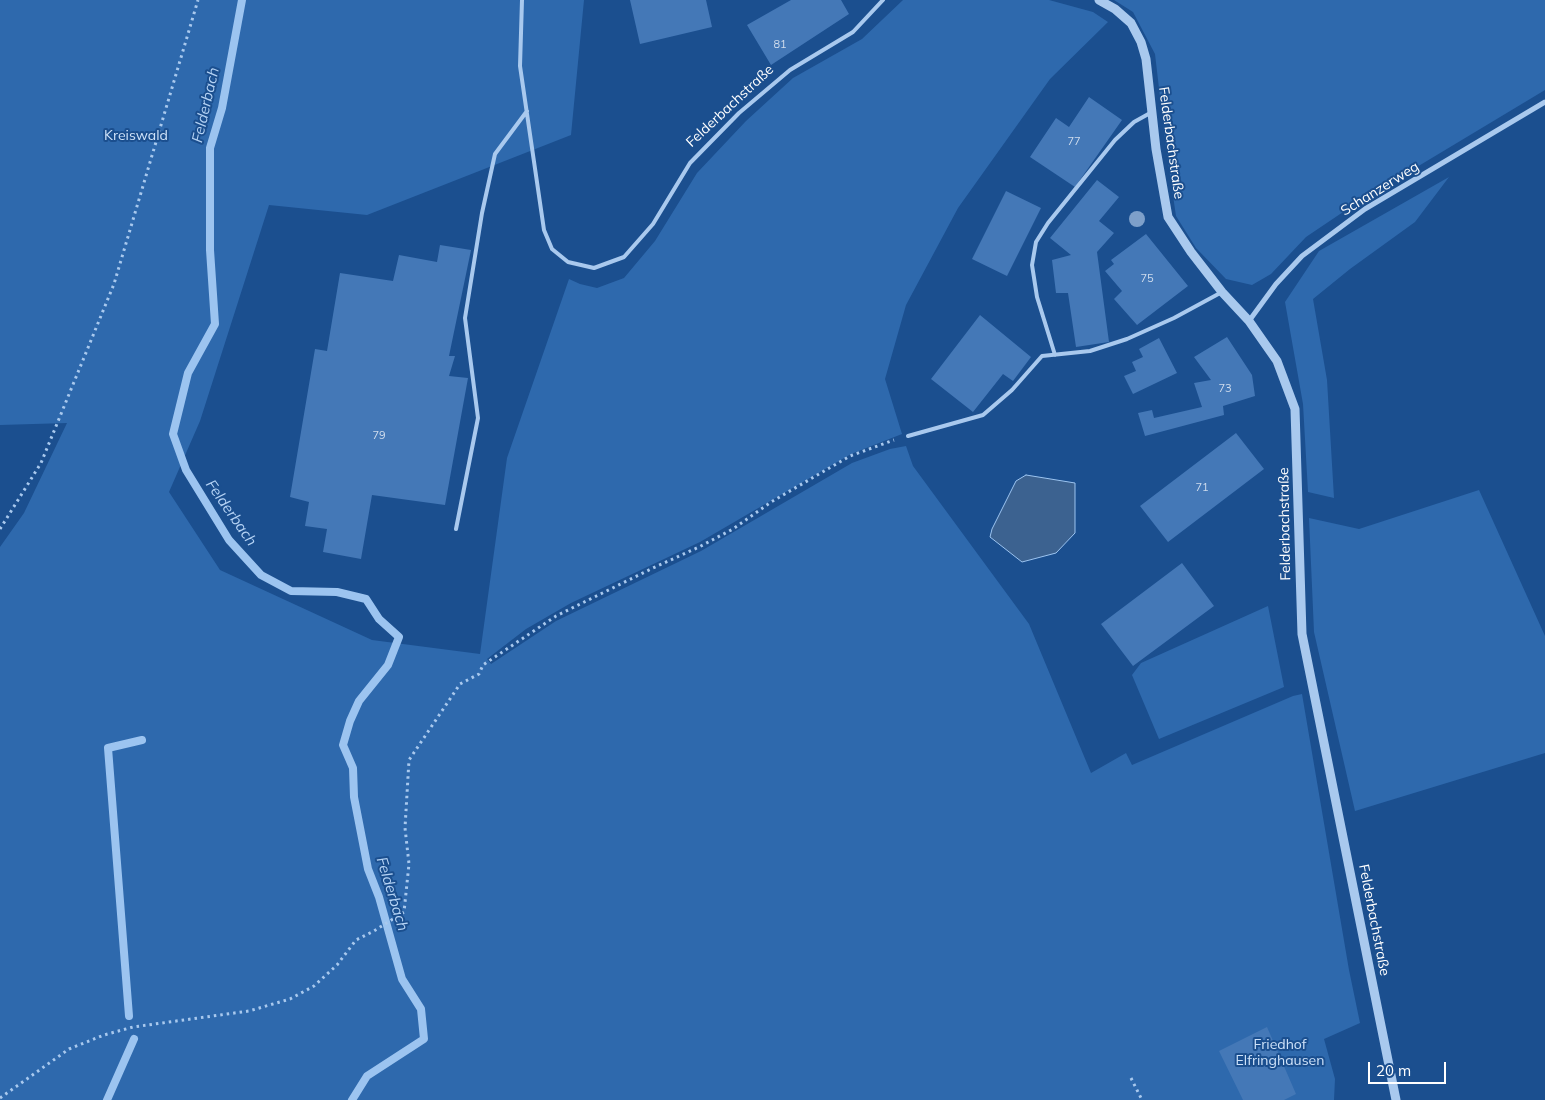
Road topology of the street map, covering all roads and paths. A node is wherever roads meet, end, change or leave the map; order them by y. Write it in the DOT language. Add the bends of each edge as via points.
graph roads {
  1 [pos="198,0"];
  2 [pos="522,0"];
  3 [pos="883,0"];
  4 [pos="1099,0"];
  5 [pos="1545,102"];
  6 [pos="527,111"];
  7 [pos="1152,112"];
  8 [pos="1222,292"];
  9 [pos="1249,321"];
  10 [pos="1055,355"];
  11 [pos="908,436"];
  12 [pos="0,529"];
  13 [pos="456,529"];
  14 [pos="1131,1078"];
  15 [pos="0,1098"];
  16 [pos="1142,1100"];
  17 [pos="1396,1100"];
  1 -- 12 [label="path" via="114,284 41,463"];
  2 -- 6 [label="lane, Felderbachstraße" via="520,66"];
  3 -- 6 [label="lane, Felderbachstraße" via="854,32 790,70 739,113 690,163 654,224 624,257 594,268 568,262 552,248 544,230"];
  4 -- 7 [label="street, Felderbachstraße" via="1119,12 1137,33 1146,59"];
  5 -- 9 [label="street, Schanzerweg" via="1341,227 1302,256"];
  6 -- 13 [label="lane" via="495,154 482,213 465,318 478,418"];
  7 -- 8 [label="street, Felderbachstraße" via="1168,217"];
  7 -- 10 [label="lane" via="1134,122 1115,140 1036,242 1032,265 1037,297"];
  8 -- 9 [label="street, Felderbachstraße"];
  8 -- 10 [label="lane" via="1127,339 1090,351"];
  9 -- 17 [label="street, Felderbachstraße" via="1277,361 1295,408 1302,634"];
  10 -- 11 [label="lane" via="1042,356 1012,390 983,415"];
  11 -- 15 [label="path" via="850,456 725,533 556,616 484,665 479,674 460,684 408,760 405,828 409,864 404,912 356,940 337,965 314,986 290,999 249,1011 133,1026 104,1035 69,1049"];
  14 -- 16 [label="path"];
}
